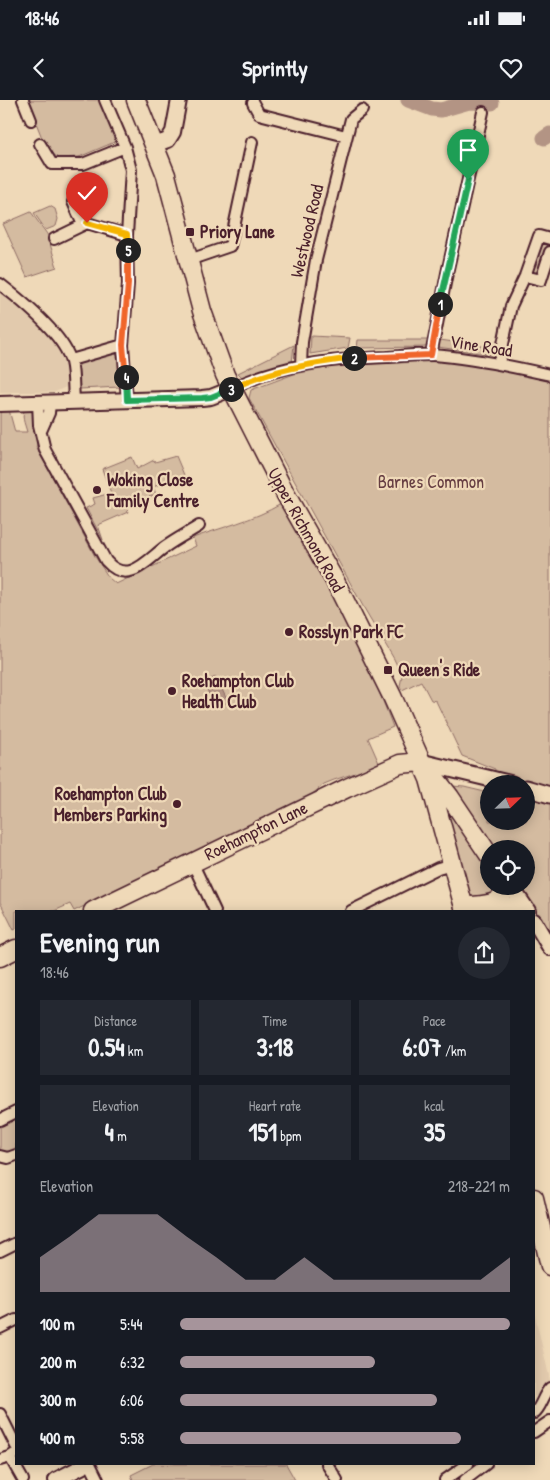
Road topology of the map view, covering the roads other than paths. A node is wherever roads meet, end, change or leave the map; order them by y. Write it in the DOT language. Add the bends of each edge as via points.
graph roads {
  1 [pos="23,100"];
  2 [pos="106,100"];
  3 [pos="136,100"];
  4 [pos="179,100"];
  5 [pos="253,103"];
  6 [pos="362,110"];
  7 [pos="483,112"];
  8 [pos="31,120"];
  9 [pos="346,136"];
  10 [pos="252,142"];
  11 [pos="40,144"];
  12 [pos="154,145"];
  13 [pos="125,147"];
  14 [pos="73,202"];
  15 [pos="83,225"];
  16 [pos="127,234"];
  17 [pos="54,239"];
  18 [pos="550,239"];
  19 [pos="550,252"];
  20 [pos="189,260"];
  21 [pos="525,276"];
  22 [pos="0,284"];
  23 [pos="123,345"];
  24 [pos="431,355"];
  25 [pos="71,360"];
  26 [pos="499,363"];
  27 [pos="301,365"];
  28 [pos="550,375"];
  29 [pos="231,389"];
  30 [pos="127,400"];
  31 [pos="74,401"];
  32 [pos="44,402"];
  33 [pos="0,404"];
  34 [pos="199,526"];
  35 [pos="421,762"];
  36 [pos="480,776"];
  37 [pos="535,791"];
  38 [pos="550,795"];
  39 [pos="480,842"];
  40 [pos="192,862"];
  41 [pos="452,864"];
  42 [pos="503,895"];
  43 [pos="517,895"];
  44 [pos="491,904"];
  45 [pos="465,909"];
  46 [pos="95,910"];
  47 [pos="215,910"];
  48 [pos="353,910"];
  49 [pos="517,910"];
  50 [pos="527,910"];
  51 [pos="535,926"];
  52 [pos="550,948"];
  53 [pos="15,950"];
  54 [pos="0,957"];
  55 [pos="15,1112"];
  56 [pos="0,1120"];
  57 [pos="15,1155"];
  58 [pos="0,1156"];
  59 [pos="535,1208"];
  60 [pos="537,1227"];
  61 [pos="15,1244"];
  62 [pos="0,1251"];
  63 [pos="550,1266"];
  64 [pos="15,1320"];
  65 [pos="0,1328"];
  66 [pos="550,1388"];
  67 [pos="535,1411"];
  68 [pos="0,1414"];
  69 [pos="550,1421"];
  70 [pos="535,1431"];
  71 [pos="15,1444"];
  72 [pos="9,1457"];
  73 [pos="86,1465"];
  74 [pos="89,1465"];
  75 [pos="328,1465"];
  76 [pos="467,1465"];
  77 [pos="485,1465"];
  78 [pos="23,1480"];
  79 [pos="56,1480"];
  80 [pos="98,1480"];
  81 [pos="337,1480"];
  82 [pos="445,1480"];
  83 [pos="465,1480"];
  1 -- 8 [label="street"];
  2 -- 13 [label="street"];
  3 -- 12 [label="highway, Upper Richmond Road"];
  4 -- 12 [label="street" via="173,132 168,140"];
  5 -- 9 [label="street" via="259,114"];
  6 -- 9 [label="street, Westwood Road" via="351,119"];
  7 -- 24 [label="street"];
  9 -- 27 [label="street, Westwood Road" via="316,260"];
  10 -- 20 [label="street" via="230,246"];
  11 -- 13 [label="street" via="52,164 83,164"];
  12 -- 20 [label="highway, Upper Richmond Road" via="173,197"];
  13 -- 16 [label="street" via="131,170"];
  14 -- 15 [label="street"];
  15 -- 16 [label="street" via="87,223"];
  15 -- 17 [label="street"];
  16 -- 23 [label="street" via="128,284"];
  18 -- 21 [label="street" via="539,236"];
  19 -- 21 [label="street" via="541,280"];
  20 -- 29 [label="highway, Upper Richmond Road" via="213,345"];
  21 -- 26 [label="street" via="511,306"];
  22 -- 25 [label="street" via="40,318"];
  23 -- 25 [label="street"];
  23 -- 30 [label="street"];
  24 -- 26 [label="street, Vine Road"];
  24 -- 27 [label="street, Vine Road"];
  25 -- 31 [label="street"];
  26 -- 28 [label="street, Vine Road"];
  27 -- 29 [label="street, Vine Road"];
  29 -- 30 [label="street" via="202,398"];
  29 -- 35 [label="highway, Upper Richmond Road" via="377,663"];
  30 -- 31 [label="street"];
  31 -- 32 [label="street"];
  32 -- 33 [label="street"];
  32 -- 34 [label="street" via="49,413 41,431 49,458 106,561 116,570 130,571 140,567"];
  35 -- 36 [label="main road"];
  35 -- 39 [label="highway" via="437,778"];
  35 -- 40 [label="highway, Roehampton Lane" via="404,762 385,770"];
  35 -- 41 [label="highway, Upper Richmond Road" via="429,779"];
  37 -- 38 [label="main road"];
  40 -- 46 [label="highway, Roehampton Lane"];
  40 -- 47 [label="street"];
  41 -- 45 [label="highway, Upper Richmond Road"];
  41 -- 48 [label="street"];
  42 -- 44 [label="highway"];
  43 -- 50 [label="street"];
  44 -- 45 [label="highway"];
  44 -- 49 [label="street" via="508,905"];
  51 -- 52 [label="street"];
  53 -- 54 [label="highway"];
  55 -- 56 [label="street"];
  57 -- 58 [label="street"];
  59 -- 60 [label="highway"];
  60 -- 63 [label="highway"];
  61 -- 62 [label="street"];
  64 -- 65 [label="street"];
  66 -- 67 [label="street"];
  68 -- 71 [label="street"];
  69 -- 70 [label="street"];
  72 -- 78 [label="street"];
  73 -- 79 [label="street"];
  74 -- 80 [label="street"];
  75 -- 81 [label="street"];
  76 -- 82 [label="street"];
  77 -- 83 [label="street"];
}
